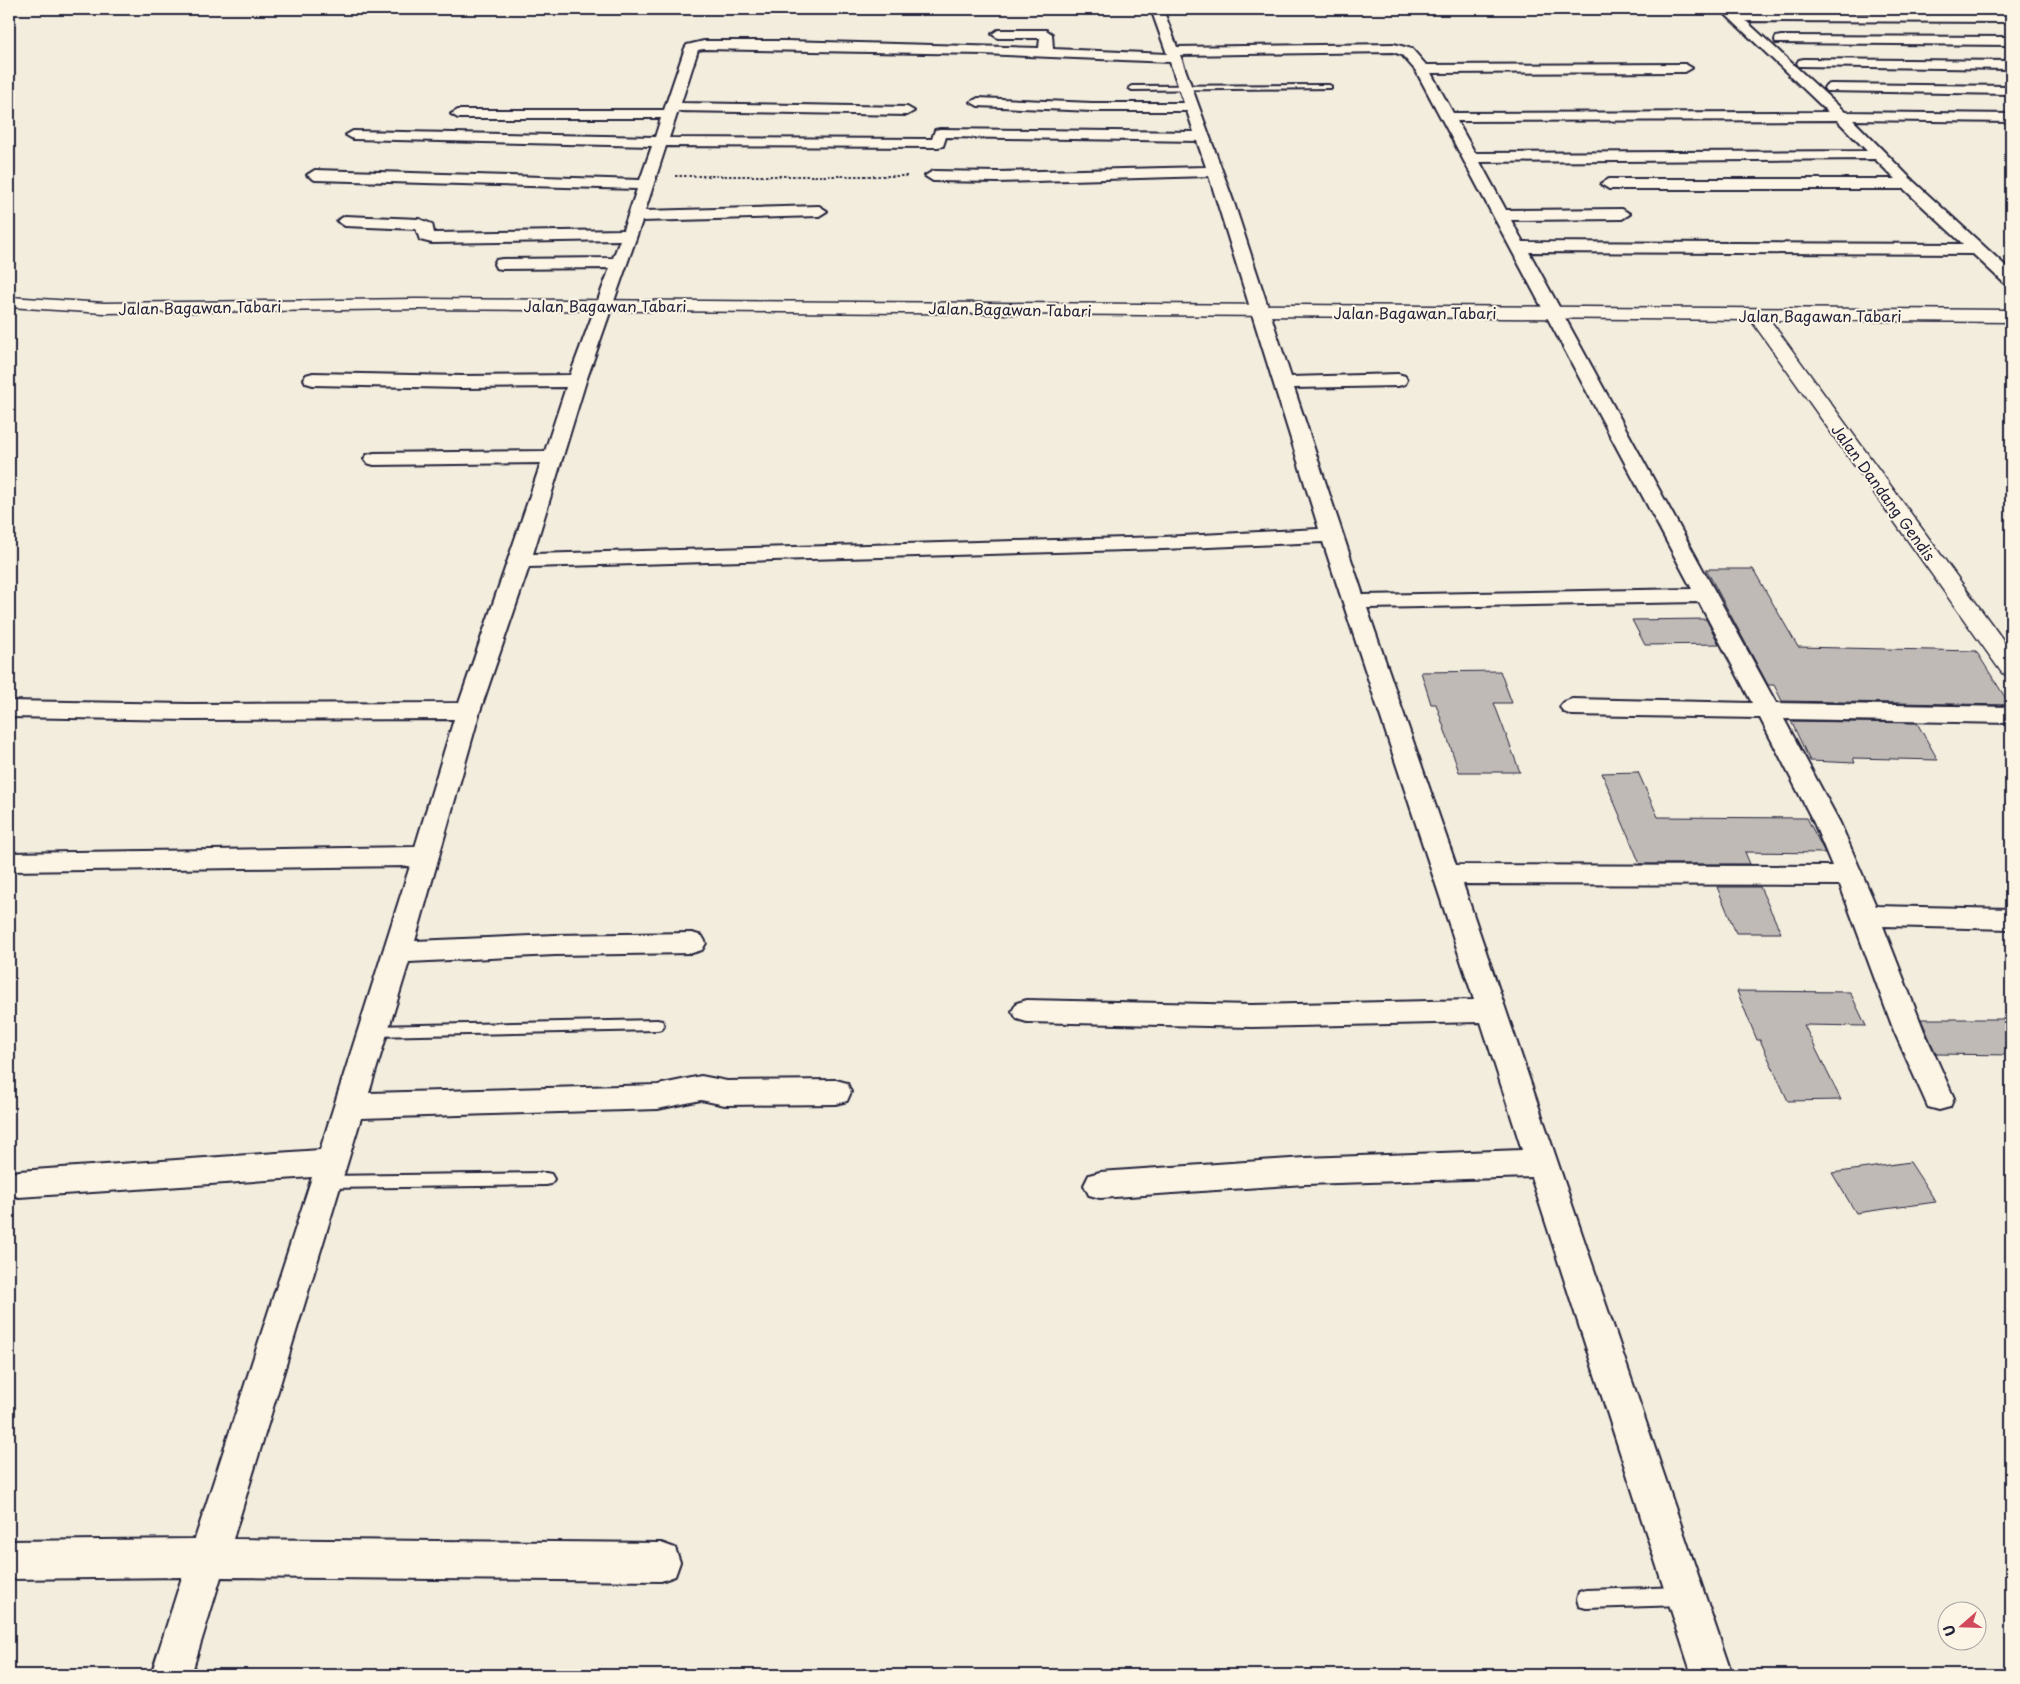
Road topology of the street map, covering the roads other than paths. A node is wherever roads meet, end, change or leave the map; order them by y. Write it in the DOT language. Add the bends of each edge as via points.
graph roads {
  1 [pos="1158,9"];
  2 [pos="1730,13"];
  3 [pos="1755,17"];
  4 [pos="2011,18"];
  5 [pos="988,34"];
  6 [pos="1781,40"];
  7 [pos="2011,41"];
  8 [pos="1046,52"];
  9 [pos="1174,54"];
  10 [pos="1804,64"];
  11 [pos="2011,65"];
  12 [pos="1685,68"];
  13 [pos="1422,69"];
  14 [pos="1329,87"];
  15 [pos="1825,87"];
  16 [pos="1132,88"];
  17 [pos="1186,89"];
  18 [pos="2011,90"];
  19 [pos="978,102"];
  20 [pos="1779,102"];
  21 [pos="1807,102"];
  22 [pos="1192,107"];
  23 [pos="672,110"];
  24 [pos="907,111"];
  25 [pos="1445,111"];
  26 [pos="458,114"];
  27 [pos="1841,116"];
  28 [pos="1860,116"];
  29 [pos="2011,118"];
  30 [pos="353,135"];
  31 [pos="1203,137"];
  32 [pos="661,142"];
  33 [pos="1880,155"];
  34 [pos="1470,158"];
  35 [pos="1215,171"];
  36 [pos="315,175"];
  37 [pos="933,176"];
  38 [pos="648,181"];
  39 [pos="1609,184"];
  40 [pos="1908,184"];
  41 [pos="819,211"];
  42 [pos="1622,214"];
  43 [pos="1501,215"];
  44 [pos="636,216"];
  45 [pos="345,221"];
  46 [pos="630,235"];
  47 [pos="1518,247"];
  48 [pos="1978,249"];
  49 [pos="620,263"];
  50 [pos="502,264"];
  51 [pos="2011,280"];
  52 [pos="17,303"];
  53 [pos="604,305"];
  54 [pos="1260,311"];
  55 [pos="1553,312"];
  56 [pos="1757,315"];
  57 [pos="2011,316"];
  58 [pos="313,379"];
  59 [pos="1398,380"];
  60 [pos="577,381"];
  61 [pos="1282,383"];
  62 [pos="374,458"];
  63 [pos="553,458"];
  64 [pos="1331,535"];
  65 [pos="520,561"];
  66 [pos="1708,594"];
  67 [pos="1354,602"];
  68 [pos="2011,668"];
  69 [pos="1572,707"];
  70 [pos="9,709"];
  71 [pos="468,710"];
  72 [pos="1769,710"];
  73 [pos="2011,715"];
  74 [pos="426,856"];
  75 [pos="9,862"];
  76 [pos="1446,874"];
  77 [pos="1850,876"];
  78 [pos="1866,916"];
  79 [pos="2011,920"];
  80 [pos="692,943"];
  81 [pos="398,952"];
  82 [pos="1027,1011"];
  83 [pos="1492,1011"];
  84 [pos="657,1025"];
  85 [pos="373,1031"];
  86 [pos="836,1092"];
  87 [pos="1939,1098"];
  88 [pos="350,1106"];
  89 [pos="1542,1163"];
  90 [pos="329,1172"];
  91 [pos="546,1179"];
  92 [pos="19,1184"];
  93 [pos="1100,1186"];
  94 [pos="208,1558"];
  95 [pos="9,1560"];
  96 [pos="661,1562"];
  97 [pos="1685,1595"];
  98 [pos="1586,1599"];
  99 [pos="171,1675"];
  100 [pos="1712,1675"];
  1 -- 9 [label="street"];
  2 -- 3 [label="street"];
  2 -- 15 [label="street"];
  3 -- 4 [label="street"];
  3 -- 6 [label="street"];
  5 -- 8 [label="street" via="1046,34"];
  6 -- 7 [label="street"];
  6 -- 10 [label="street"];
  8 -- 9 [label="street"];
  8 -- 23 [label="street" via="786,45 696,46 692,48"];
  9 -- 13 [label="street" via="1394,48 1408,52"];
  9 -- 17 [label="street"];
  10 -- 11 [label="street"];
  10 -- 15 [label="street"];
  12 -- 13 [label="street"];
  13 -- 25 [label="street"];
  14 -- 17 [label="lane"];
  15 -- 18 [label="street"];
  15 -- 21 [label="street"];
  15 -- 27 [label="street"];
  15 -- 28 [label="street"];
  16 -- 17 [label="lane"];
  17 -- 22 [label="street"];
  19 -- 22 [label="street"];
  20 -- 25 [label="street"];
  22 -- 31 [label="street"];
  23 -- 24 [label="street"];
  23 -- 26 [label="street"];
  23 -- 32 [label="street"];
  25 -- 27 [label="street"];
  25 -- 34 [label="street"];
  27 -- 28 [label="street"];
  27 -- 33 [label="street"];
  28 -- 29 [label="street"];
  30 -- 32 [label="street"];
  31 -- 32 [label="street" via="940,133 938,143"];
  31 -- 35 [label="street"];
  32 -- 38 [label="street"];
  33 -- 34 [label="street"];
  33 -- 40 [label="street"];
  34 -- 43 [label="street"];
  35 -- 37 [label="street"];
  35 -- 54 [label="street"];
  36 -- 38 [label="street"];
  38 -- 44 [label="street"];
  39 -- 40 [label="street"];
  40 -- 48 [label="street"];
  41 -- 44 [label="street"];
  42 -- 43 [label="street"];
  43 -- 47 [label="street"];
  44 -- 46 [label="street"];
  45 -- 46 [label="street" via="419,224 426,227 426,237 432,238"];
  46 -- 49 [label="street"];
  47 -- 48 [label="street"];
  47 -- 55 [label="street"];
  48 -- 51 [label="street"];
  49 -- 50 [label="street"];
  49 -- 53 [label="street"];
  52 -- 53 [label="street, Jalan Bagawan Tabari" via="69,306"];
  53 -- 54 [label="street, Jalan Bagawan Tabari"];
  53 -- 60 [label="street"];
  54 -- 55 [label="street, Jalan Bagawan Tabari"];
  54 -- 61 [label="street"];
  55 -- 56 [label="street, Jalan Bagawan Tabari"];
  55 -- 66 [label="street"];
  56 -- 57 [label="street, Jalan Bagawan Tabari"];
  56 -- 68 [label="street, Jalan Dandang Gendis"];
  58 -- 60 [label="street"];
  59 -- 61 [label="street"];
  60 -- 63 [label="street"];
  61 -- 64 [label="street"];
  62 -- 63 [label="street"];
  63 -- 65 [label="street"];
  64 -- 65 [label="street" via="1104,545"];
  64 -- 67 [label="street"];
  65 -- 71 [label="street"];
  66 -- 67 [label="street"];
  66 -- 72 [label="street"];
  67 -- 76 [label="street"];
  69 -- 72 [label="street"];
  70 -- 71 [label="street" via="188,712"];
  71 -- 74 [label="street"];
  72 -- 73 [label="street"];
  72 -- 77 [label="street" via="1827,823"];
  74 -- 75 [label="street"];
  74 -- 81 [label="street"];
  76 -- 77 [label="street"];
  76 -- 83 [label="street"];
  77 -- 78 [label="street"];
  78 -- 79 [label="street"];
  78 -- 87 [label="street" via="1909,1031"];
  80 -- 81 [label="street" via="555,944"];
  81 -- 85 [label="street"];
  82 -- 83 [label="street" via="1252,1016"];
  83 -- 89 [label="street"];
  84 -- 85 [label="lane"];
  85 -- 88 [label="street"];
  86 -- 88 [label="street" via="725,1094 717,1088 677,1091 658,1097"];
  88 -- 90 [label="street"];
  89 -- 93 [label="street" via="1305,1171"];
  89 -- 97 [label="street"];
  90 -- 91 [label="lane"];
  90 -- 92 [label="street"];
  90 -- 94 [label="street"];
  94 -- 95 [label="street"];
  94 -- 96 [label="street"];
  94 -- 99 [label="street"];
  97 -- 98 [label="lane"];
  97 -- 100 [label="street"];
}
